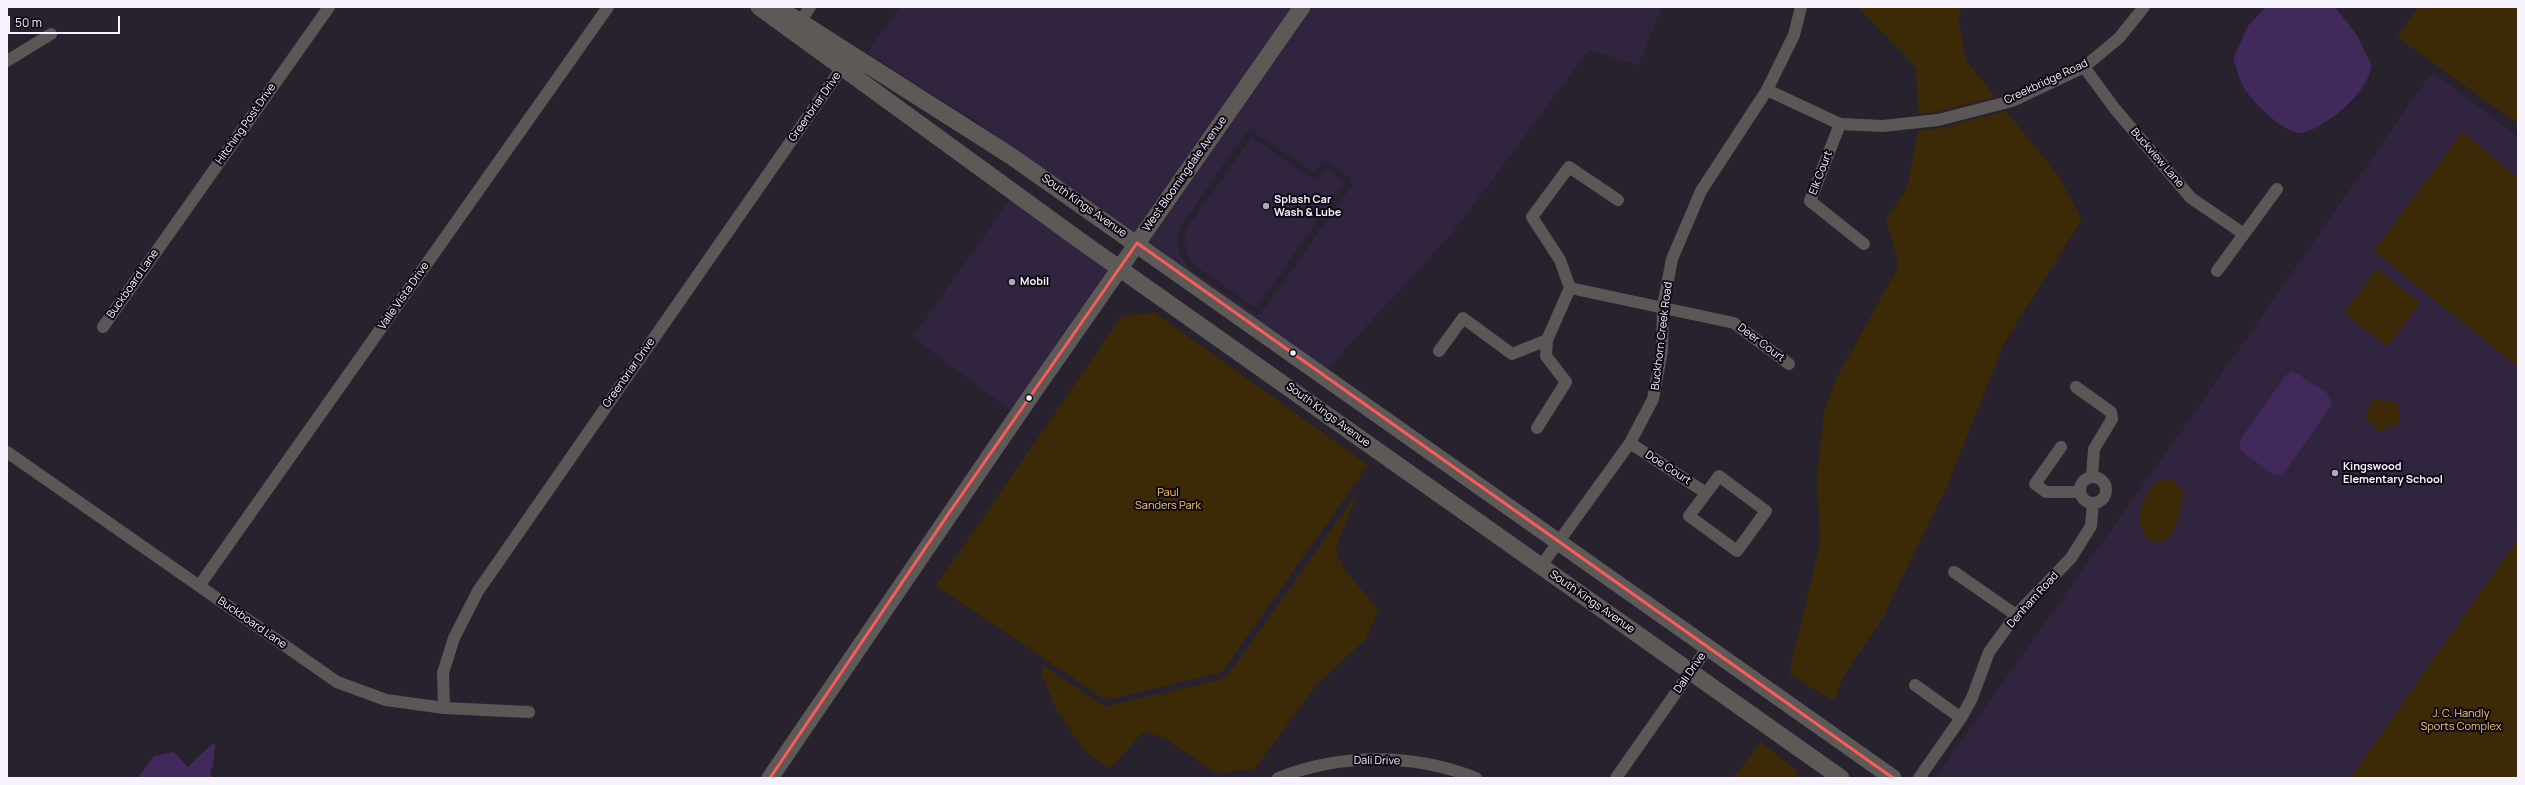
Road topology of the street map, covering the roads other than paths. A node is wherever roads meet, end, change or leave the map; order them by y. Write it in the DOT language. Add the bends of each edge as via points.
graph roads {
  1 [pos="329,7"];
  2 [pos="608,7"];
  3 [pos="758,7"];
  4 [pos="778,7"];
  5 [pos="810,7"];
  6 [pos="1302,7"];
  7 [pos="1801,7"];
  8 [pos="2144,7"];
  9 [pos="795,21"];
  10 [pos="51,34"];
  11 [pos="852,53"];
  12 [pos="7,61"];
  13 [pos="842,67"];
  14 [pos="2084,67"];
  15 [pos="1767,90"];
  16 [pos="1840,124"];
  17 [pos="2277,189"];
  18 [pos="1618,200"];
  19 [pos="2244,234"];
  20 [pos="163,241"];
  21 [pos="1137,243"];
  22 [pos="1864,244"];
  23 [pos="1120,267"];
  24 [pos="2218,271"];
  25 [pos="1570,288"];
  26 [pos="1663,306"];
  27 [pos="103,327"];
  28 [pos="1547,340"];
  29 [pos="1440,351"];
  30 [pos="1789,364"];
  31 [pos="2076,387"];
  32 [pos="1537,428"];
  33 [pos="1630,443"];
  34 [pos="2060,447"];
  35 [pos="7,452"];
  36 [pos="2092,477"];
  37 [pos="2080,492"];
  38 [pos="1706,494"];
  39 [pos="2093,503"];
  40 [pos="1559,542"];
  41 [pos="1541,566"];
  42 [pos="1954,572"];
  43 [pos="199,586"];
  44 [pos="2016,615"];
  45 [pos="1708,647"];
  46 [pos="1691,672"];
  47 [pos="1915,685"];
  48 [pos="444,708"];
  49 [pos="529,712"];
  50 [pos="1961,718"];
  51 [pos="770,778"];
  52 [pos="1278,778"];
  53 [pos="1476,778"];
  54 [pos="1616,778"];
  55 [pos="1841,778"];
  56 [pos="1893,778"];
  57 [pos="1919,778"];
  1 -- 20 [label="street, Hitching Post Drive"];
  2 -- 43 [label="street, Valle Vista Drive"];
  3 -- 9 [label="main road, South Kings Avenue"];
  4 -- 9 [label="main road, South Kings Avenue"];
  5 -- 9 [label="street"];
  6 -- 21 [label="main road, West Bloomingdale Avenue"];
  7 -- 15 [label="street, Buckhorn Creek Road" via="1794,35"];
  8 -- 14 [label="street, Creekbridge Road" via="2119,38"];
  9 -- 11 [label="main road, South Kings Avenue"];
  9 -- 13 [label="main road, South Kings Avenue"];
  10 -- 12 [label="street"];
  11 -- 13 [label="street, Greenbriar Drive"];
  11 -- 21 [label="main road, South Kings Avenue" via="970,127"];
  13 -- 23 [label="main road, South Kings Avenue"];
  13 -- 48 [label="street, Greenbriar Drive" via="478,591 454,638 443,672"];
  14 -- 16 [label="street, Creekbridge Road" via="2012,101 1938,120 1883,126"];
  14 -- 19 [label="street, Buckview Lane" via="2115,109 2191,198"];
  15 -- 16 [label="street, Creekbridge Road"];
  15 -- 26 [label="street, Buckhorn Creek Road" via="1701,191 1672,259"];
  16 -- 22 [label="street, Elk Court" via="1810,201"];
  17 -- 19 [label="street"];
  18 -- 25 [label="street" via="1569,167 1532,217 1560,260"];
  19 -- 24 [label="street"];
  20 -- 27 [label="street, Buckboard Lane"];
  21 -- 23 [label="main road, West Bloomingdale Avenue"];
  21 -- 40 [label="main road, South Kings Avenue"];
  23 -- 41 [label="main road, South Kings Avenue"];
  23 -- 51 [label="main road, West Bloomingdale Avenue" via="949,513"];
  25 -- 26 [label="street, Deer Court"];
  25 -- 28 [label="street"];
  26 -- 30 [label="street, Deer Court" via="1734,323"];
  26 -- 33 [label="street, Buckhorn Creek Road" via="1662,351 1654,399"];
  28 -- 29 [label="street" via="1512,354 1463,318"];
  28 -- 32 [label="street" via="1546,356 1566,382"];
  31 -- 36 [label="street" via="2111,412 2112,419 2094,449"];
  33 -- 38 [label="street, Doe Court"];
  33 -- 40 [label="street, Buckhorn Creek Road"];
  34 -- 37 [label="street" via="2035,484 2046,492"];
  35 -- 43 [label="street, Buckboard Lane"];
  36 -- 37 [label="street" via="2083,482"];
  36 -- 39 [label="street" via="2102,480 2107,487 2103,499"];
  37 -- 39 [label="street" via="2083,498"];
  38 -- 38 [label="street" via="1719,476 1766,511 1737,551 1689,516"];
  39 -- 44 [label="street, Denham Road" via="2091,526 2071,558"];
  40 -- 41 [label="street, Buckhorn Creek Road"];
  40 -- 45 [label="main road, South Kings Avenue"];
  41 -- 46 [label="main road, South Kings Avenue"];
  42 -- 44 [label="street"];
  43 -- 48 [label="street, Buckboard Lane" via="337,682 386,700"];
  44 -- 50 [label="street, Denham Road" via="1989,652 1972,698"];
  45 -- 46 [label="street, Dali Drive"];
  45 -- 56 [label="main road, South Kings Avenue"];
  46 -- 54 [label="street, Dali Drive"];
  46 -- 55 [label="main road, South Kings Avenue"];
  47 -- 50 [label="street"];
  48 -- 49 [label="street, Buckboard Lane"];
  50 -- 57 [label="street, Denham Road"];
  52 -- 53 [label="street, Dali Drive" via="1323,764 1379,758 1440,767"];
}
